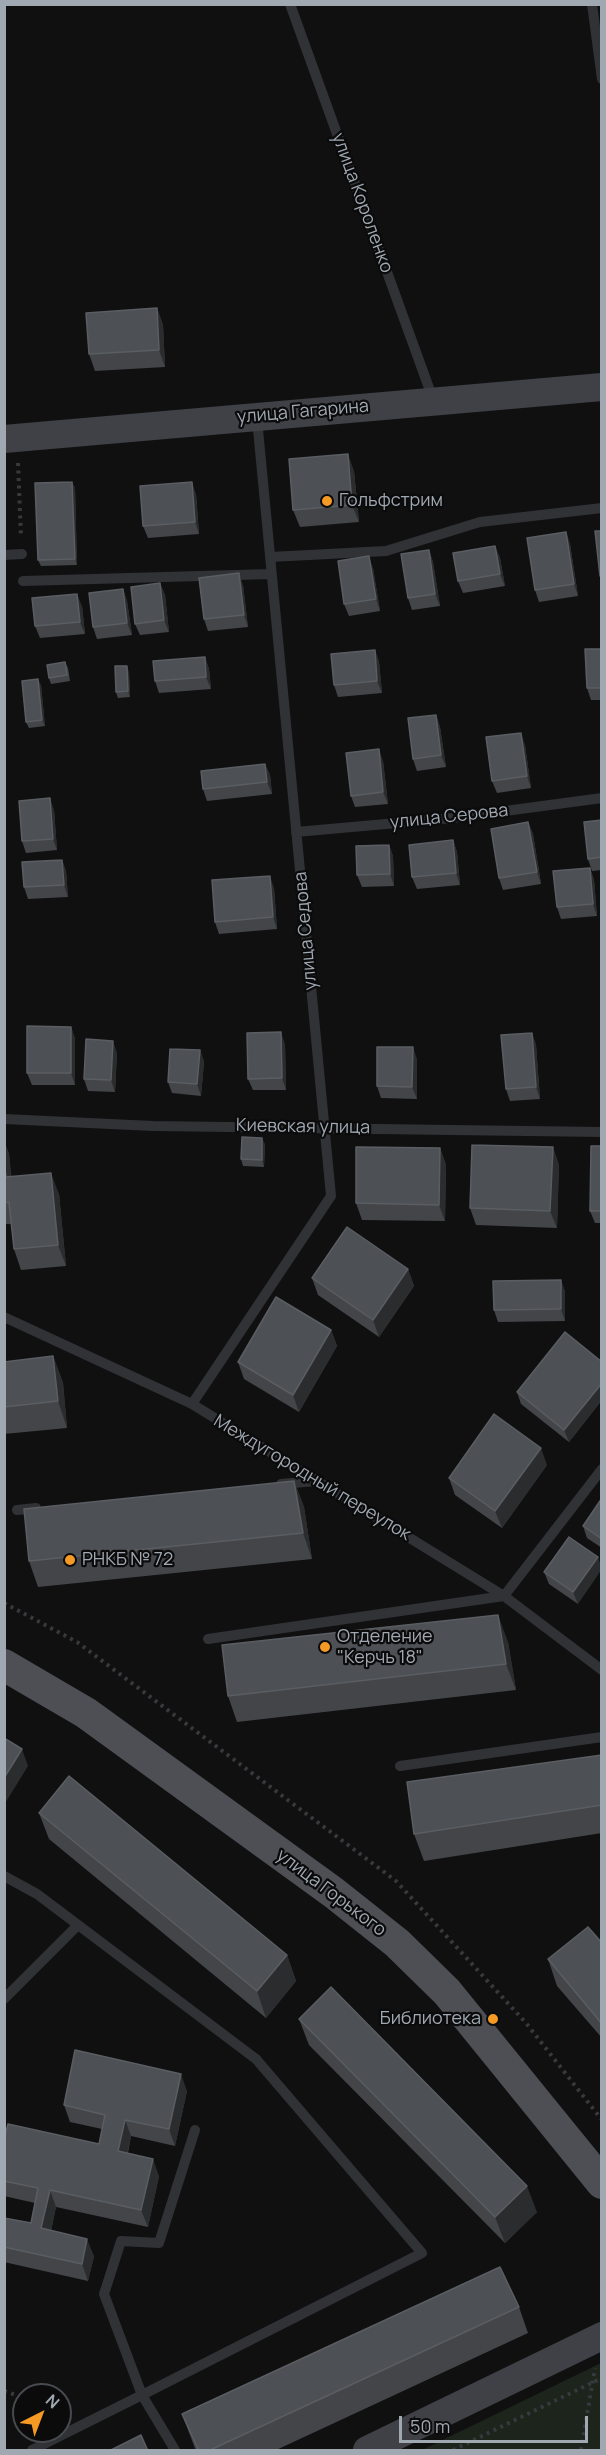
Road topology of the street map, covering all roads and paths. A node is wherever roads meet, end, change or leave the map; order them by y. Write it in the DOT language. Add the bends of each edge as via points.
graph roads {
  1 [pos="290,4"];
  2 [pos="592,4"];
  3 [pos="602,79"];
  4 [pos="602,387"];
  5 [pos="434,402"];
  6 [pos="256,416"];
  7 [pos="11,439"];
  8 [pos="602,508"];
  9 [pos="22,554"];
  10 [pos="4,555"];
  11 [pos="270,557"];
  12 [pos="271,574"];
  13 [pos="23,581"];
  14 [pos="602,798"];
  15 [pos="296,832"];
  16 [pos="4,1119"];
  17 [pos="324,1126"];
  18 [pos="602,1132"];
  19 [pos="4,1317"];
  20 [pos="192,1404"];
  21 [pos="602,1469"];
  22 [pos="317,1481"];
  23 [pos="271,1485"];
  24 [pos="52,1507"];
  25 [pos="17,1510"];
  26 [pos="504,1596"];
  27 [pos="4,1603"];
  28 [pos="208,1639"];
  29 [pos="4,1665"];
  30 [pos="602,1670"];
  31 [pos="602,1737"];
  32 [pos="400,1766"];
  33 [pos="4,1876"];
  34 [pos="78,1925"];
  35 [pos="4,1999"];
  36 [pos="602,2120"];
  37 [pos="195,2130"];
  38 [pos="602,2183"];
  39 [pos="601,2336"];
  40 [pos="602,2378"];
  41 [pos="592,2383"];
  42 [pos="142,2395"];
  43 [pos="32,2451"];
  44 [pos="175,2451"];
  45 [pos="367,2451"];
  46 [pos="453,2451"];
  47 [pos="581,2451"];
  1 -- 5 [label="lane, улица Короленко"];
  2 -- 3 [label="lane"];
  4 -- 5 [label="main road, улица Гагарина"];
  5 -- 6 [label="main road, улица Гагарина"];
  6 -- 7 [label="main road, улица Гагарина"];
  6 -- 11 [label="lane, улица Седова"];
  7 -- 9 [label="path"];
  8 -- 11 [label="lane" via="480,522 386,551"];
  9 -- 10 [label="lane"];
  11 -- 12 [label="lane, улица Седова"];
  12 -- 13 [label="lane"];
  12 -- 15 [label="lane, улица Седова"];
  14 -- 15 [label="lane, улица Серова" via="453,818"];
  15 -- 17 [label="lane, улица Седова"];
  16 -- 17 [label="lane, Киевская улица" via="153,1126"];
  17 -- 18 [label="lane, Киевская улица"];
  17 -- 20 [label="lane, улица Седова" via="331,1196"];
  19 -- 20 [label="lane, Междугородный переулок"];
  20 -- 22 [label="lane, Междугородный переулок"];
  21 -- 26 [label="lane"];
  22 -- 23 [label="lane"];
  22 -- 26 [label="lane, Междугородный переулок"];
  24 -- 25 [label="lane"];
  26 -- 28 [label="lane"];
  26 -- 30 [label="lane, Междугородный переулок"];
  27 -- 36 [label="path" via="77,1642 396,1881 526,2023"];
  29 -- 38 [label="main road, улица Горького" via="86,1713 397,1943 447,1992"];
  31 -- 32 [label="lane"];
  33 -- 34 [label="lane" via="37,1894"];
  34 -- 35 [label="lane"];
  34 -- 42 [label="lane" via="256,2059 422,2253"];
  37 -- 42 [label="lane" via="159,2243 121,2241 104,2294"];
  39 -- 41 [label="path"];
  39 -- 45 [label="main road"];
  40 -- 41 [label="path"];
  41 -- 46 [label="path"];
  41 -- 47 [label="path"];
  42 -- 43 [label="lane"];
  42 -- 44 [label="lane"];
}
